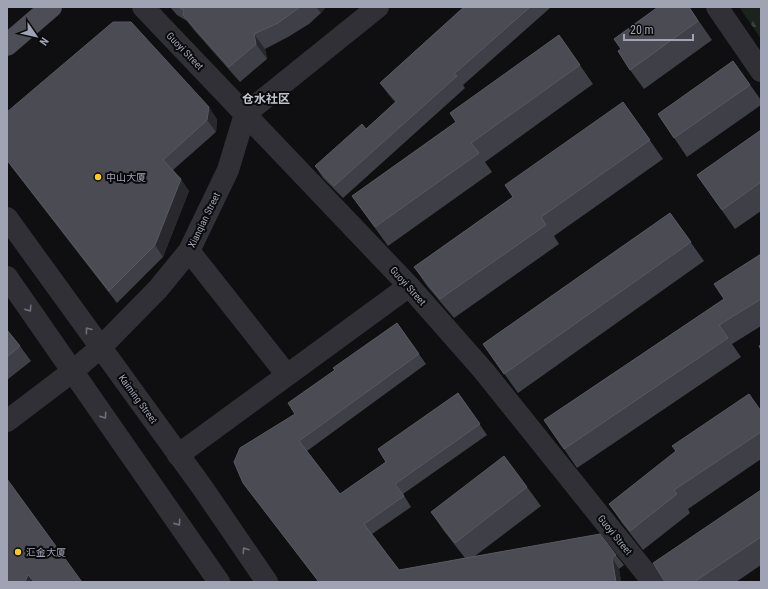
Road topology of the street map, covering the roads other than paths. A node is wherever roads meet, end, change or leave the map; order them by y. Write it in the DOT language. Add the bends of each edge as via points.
graph roads {
  1 [pos="51,7"];
  2 [pos="143,7"];
  3 [pos="378,7"];
  4 [pos="717,7"];
  5 [pos="7,45"];
  6 [pos="761,71"];
  7 [pos="245,114"];
  8 [pos="7,218"];
  9 [pos="189,251"];
  10 [pos="7,277"];
  11 [pos="409,286"];
  12 [pos="101,347"];
  13 [pos="73,371"];
  14 [pos="287,374"];
  15 [pos="7,421"];
  16 [pos="178,455"];
  17 [pos="219,582"];
  18 [pos="267,582"];
  19 [pos="653,582"];
  1 -- 5 [label="main road"];
  2 -- 7 [label="street, Guoyi Street"];
  3 -- 7 [label="street"];
  4 -- 6 [label="street"];
  7 -- 9 [label="street, Xianqian Street" via="228,170"];
  7 -- 11 [label="street, Guoyi Street"];
  12 -- 8 [label="street, Kaiming Street, one-way"];
  9 -- 12 [label="street, Xianqian Street" via="158,289"];
  9 -- 14 [label="street"];
  10 -- 13 [label="street, one-way"];
  11 -- 14 [label="street"];
  11 -- 19 [label="street, Guoyi Street" via="482,370"];
  12 -- 13 [label="street, Xianqian Street"];
  12 -- 16 [label="street, Kaiming Street"];
  13 -- 15 [label="street, Xianqian Street"];
  13 -- 17 [label="street, one-way"];
  14 -- 16 [label="street"];
  18 -- 16 [label="street, Kaiming Street, one-way"];
}
